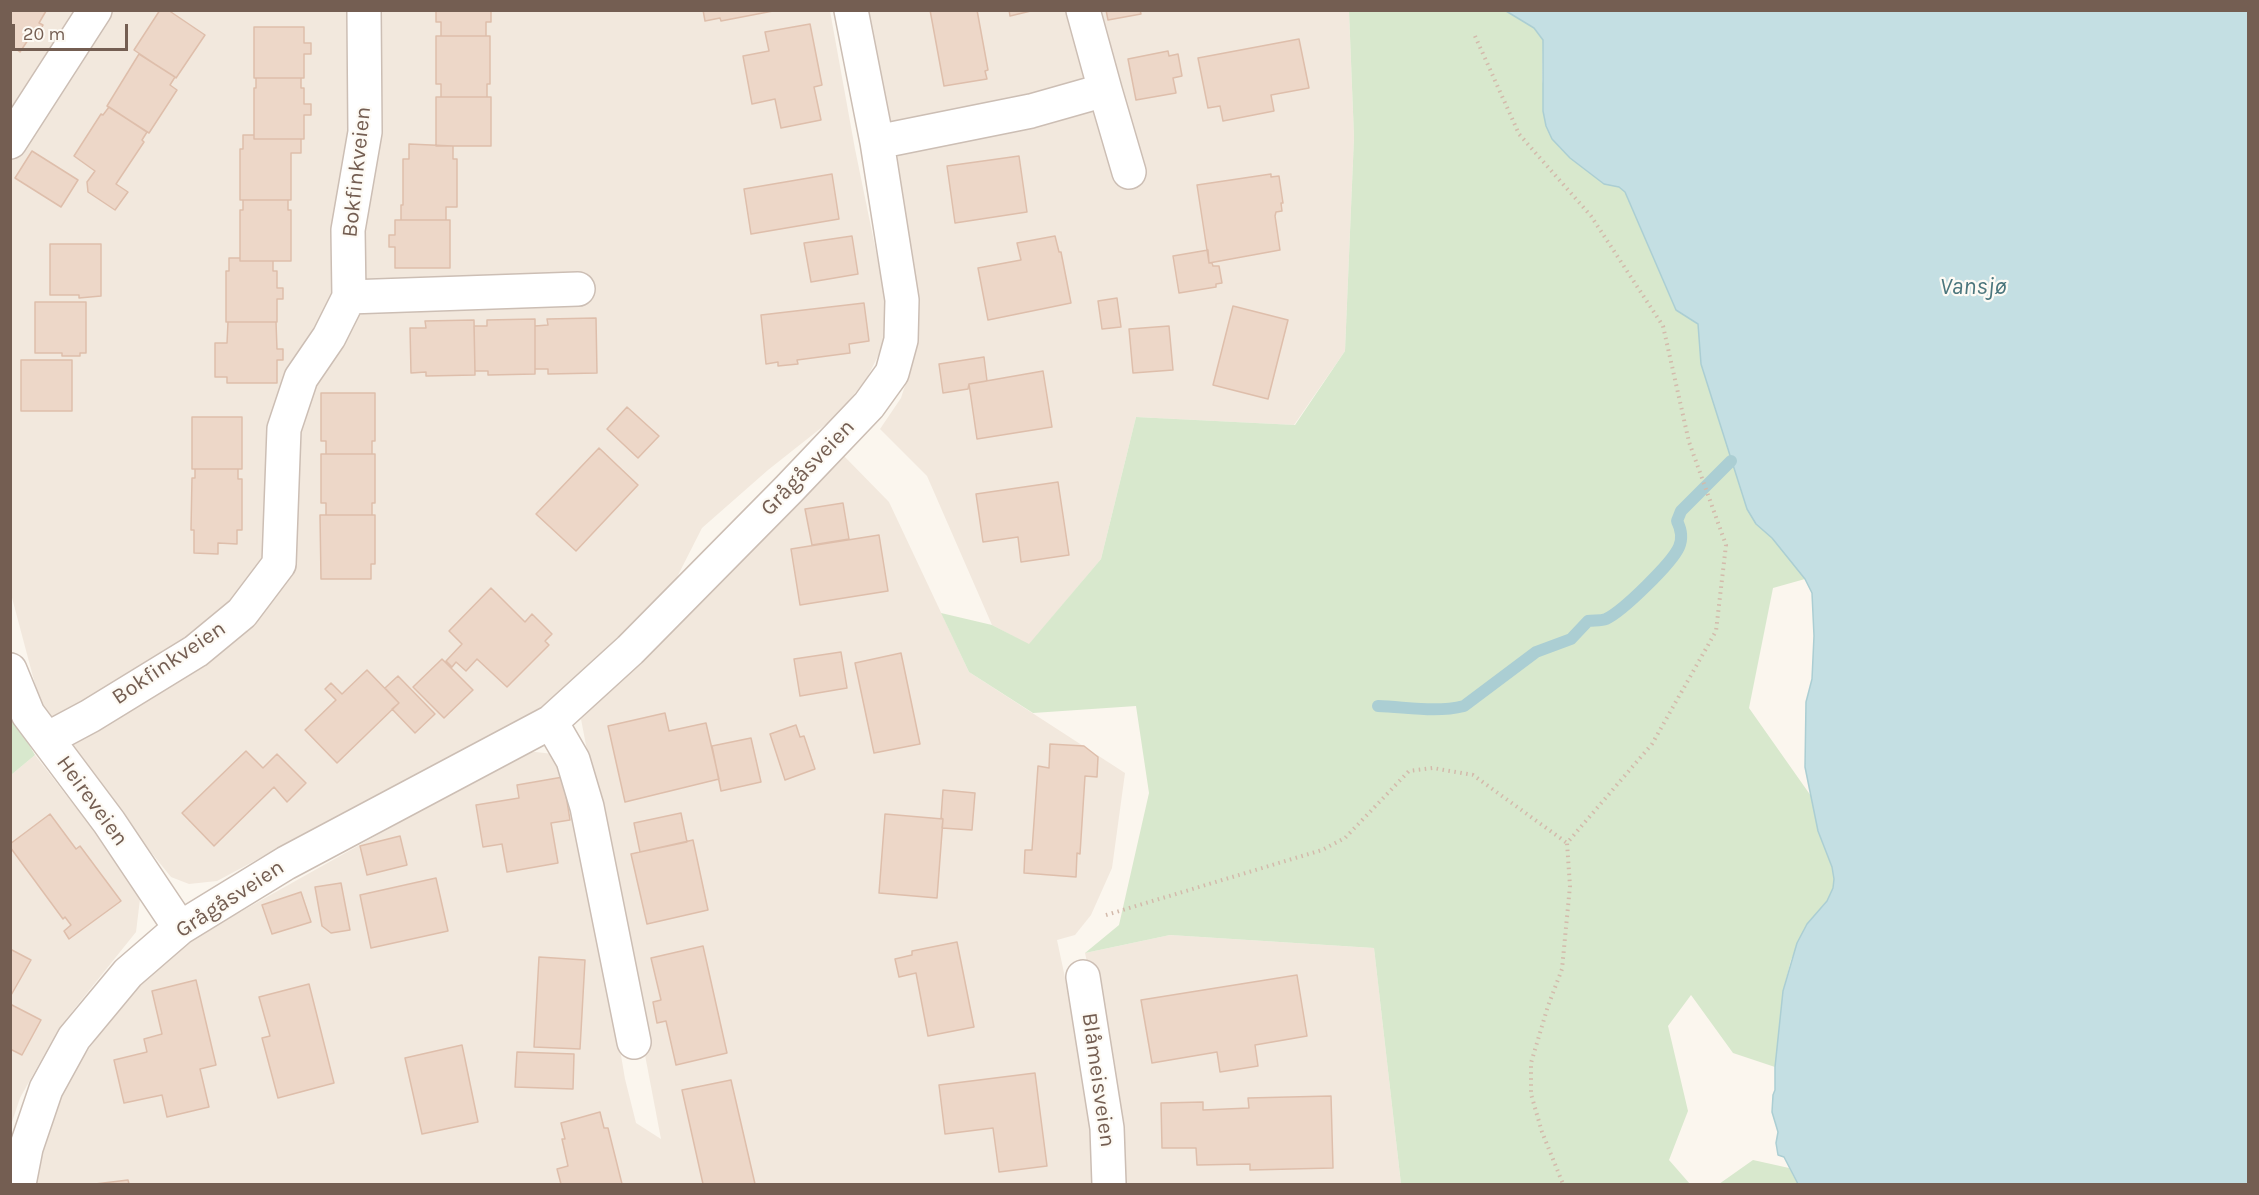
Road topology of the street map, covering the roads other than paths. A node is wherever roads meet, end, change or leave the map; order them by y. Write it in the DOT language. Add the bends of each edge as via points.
graph roads {
  1 [pos="95,10"];
  2 [pos="364,10"];
  3 [pos="851,10"];
  4 [pos="1083,10"];
  5 [pos="1105,90"];
  6 [pos="10,142"];
  7 [pos="877,142"];
  8 [pos="1129,172"];
  9 [pos="578,289"];
  10 [pos="349,297"];
  11 [pos="10,670"];
  12 [pos="551,722"];
  13 [pos="47,739"];
  14 [pos="180,928"];
  15 [pos="1083,977"];
  16 [pos="634,1042"];
  17 [pos="19,1185"];
  18 [pos="1109,1185"];
  1 -- 6 [label="street"];
  2 -- 10 [label="street, Bokfinkveien" via="365,132 348,230"];
  3 -- 7 [label="street, Grågåsveien"];
  4 -- 5 [label="street"];
  5 -- 7 [label="street" via="1031,111"];
  5 -- 8 [label="street"];
  7 -- 12 [label="street, Grågåsveien" via="902,300 900,340 892,373 869,405 789,489 630,650"];
  9 -- 10 [label="street"];
  10 -- 13 [label="street, Bokfinkveien" via="329,337 301,378 284,429 279,564 242,613 195,651"];
  11 -- 13 [label="street, Heireveien" via="28,714"];
  12 -- 14 [label="street, Grågåsveien" via="286,863"];
  12 -- 16 [label="street" via="573,760 586,807"];
  13 -- 14 [label="street, Heireveien"];
  14 -- 17 [label="street, Grågåsveien" via="128,973 74,1038 46,1089 26,1148"];
  15 -- 18 [label="street, Blåmeisveien" via="1107,1128"];
}
